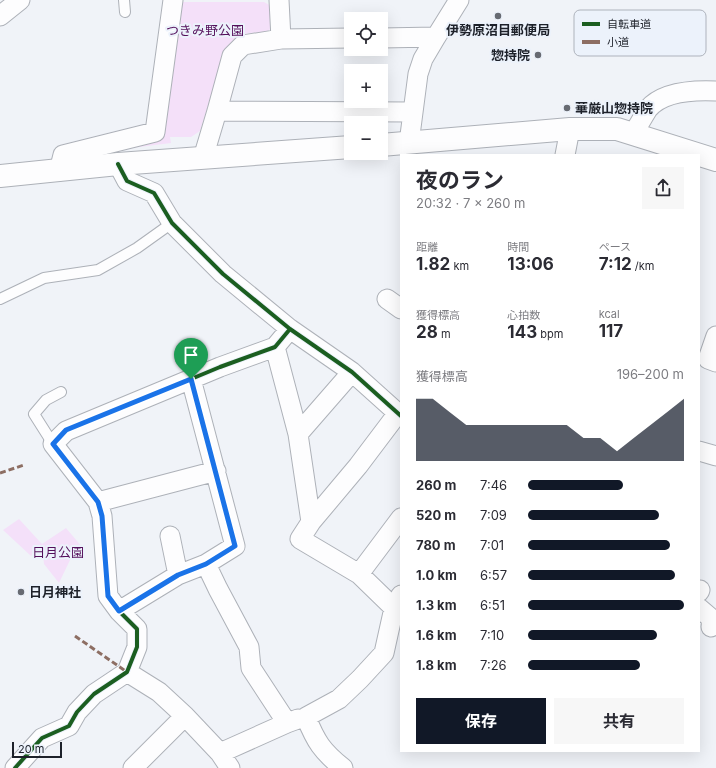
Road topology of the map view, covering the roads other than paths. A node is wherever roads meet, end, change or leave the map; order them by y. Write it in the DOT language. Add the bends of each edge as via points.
graph roads {
  1 [pos="20,0"];
  2 [pos="124,0"];
  3 [pos="173,0"];
  4 [pos="279,0"];
  5 [pos="459,0"];
  6 [pos="125,12"];
  7 [pos="0,16"];
  8 [pos="436,37"];
  9 [pos="344,38"];
  10 [pos="388,38"];
  11 [pos="281,39"];
  12 [pos="716,91"];
  13 [pos="217,111"];
  14 [pos="413,112"];
  15 [pos="570,129"];
  16 [pos="633,134"];
  17 [pos="409,142"];
  18 [pos="388,144"];
  19 [pos="344,148"];
  20 [pos="565,154"];
  21 [pos="697,154"];
  22 [pos="700,155"];
  23 [pos="203,158"];
  24 [pos="716,160"];
  25 [pos="118,164"];
  26 [pos="59,171"];
  27 [pos="0,176"];
  28 [pos="172,223"];
  29 [pos="0,300"];
  30 [pos="290,329"];
  31 [pos="716,336"];
  32 [pos="275,347"];
  33 [pos="716,362"];
  34 [pos="352,372"];
  35 [pos="191,379"];
  36 [pos="61,392"];
  37 [pos="399,414"];
  38 [pos="298,434"];
  39 [pos="53,444"];
  40 [pos="700,450"];
  41 [pos="716,456"];
  42 [pos="216,471"];
  43 [pos="98,502"];
  44 [pos="400,519"];
  45 [pos="311,522"];
  46 [pos="170,536"];
  47 [pos="206,564"];
  48 [pos="359,574"];
  49 [pos="178,575"];
  50 [pos="398,601"];
  51 [pos="700,609"];
  52 [pos="119,611"];
  53 [pos="709,626"];
  54 [pos="127,672"];
  55 [pos="185,716"];
  56 [pos="306,717"];
  57 [pos="287,723"];
  58 [pos="225,760"];
  59 [pos="15,768"];
  60 [pos="133,768"];
  61 [pos="343,768"];
  1 -- 7 [label="street"];
  2 -- 6 [label="lane"];
  3 -- 26 [label="street" via="155,132 63,155"];
  4 -- 11 [label="street"];
  5 -- 8 [label="street"];
  8 -- 10 [label="street"];
  8 -- 14 [label="street" via="423,59 418,74"];
  9 -- 11 [label="street"];
  11 -- 13 [label="street" via="243,45 232,56"];
  12 -- 16 [label="street" via="680,93 659,100 649,109"];
  13 -- 14 [label="street"];
  13 -- 23 [label="street"];
  14 -- 17 [label="street"];
  15 -- 16 [label="street" via="617,129"];
  15 -- 17 [label="street"];
  15 -- 20 [label="street"];
  16 -- 21 [label="street"];
  17 -- 18 [label="street"];
  19 -- 23 [label="street"];
  22 -- 24 [label="street"];
  23 -- 25 [label="street"];
  25 -- 26 [label="street"];
  25 -- 28 [label="street" via="127,181 154,193"];
  26 -- 27 [label="street"];
  28 -- 29 [label="lane" via="137,248 98,270 44,278"];
  28 -- 30 [label="street" via="223,274"];
  30 -- 32 [label="street"];
  30 -- 34 [label="street"];
  31 -- 33 [label="street" via="708,359"];
  32 -- 35 [label="street"];
  32 -- 38 [label="street"];
  34 -- 37 [label="street"];
  34 -- 38 [label="street"];
  35 -- 39 [label="street" via="66,430"];
  35 -- 42 [label="street"];
  36 -- 39 [label="lane" via="46,400 34,414"];
  37 -- 45 [label="street"];
  38 -- 45 [label="street"];
  39 -- 43 [label="street"];
  40 -- 41 [label="street"];
  42 -- 43 [label="street"];
  42 -- 47 [label="street" via="235,546"];
  43 -- 52 [label="street" via="102,516 108,596"];
  44 -- 48 [label="street"];
  45 -- 48 [label="street" via="300,540"];
  46 -- 49 [label="street"];
  47 -- 49 [label="street"];
  47 -- 57 [label="street" via="221,581 218,589 248,634 251,668"];
  48 -- 50 [label="street"];
  49 -- 52 [label="street"];
  50 -- 56 [label="street" via="384,653 339,698"];
  51 -- 53 [label="street" via="712,619"];
  52 -- 54 [label="street" via="137,629 137,647"];
  54 -- 55 [label="street" via="159,692"];
  54 -- 59 [label="street" via="94,694 77,712 69,726 42,738"];
  55 -- 58 [label="street"];
  55 -- 60 [label="street"];
  56 -- 57 [label="street"];
  56 -- 61 [label="street" via="315,740 330,758"];
  57 -- 58 [label="street"];
}
